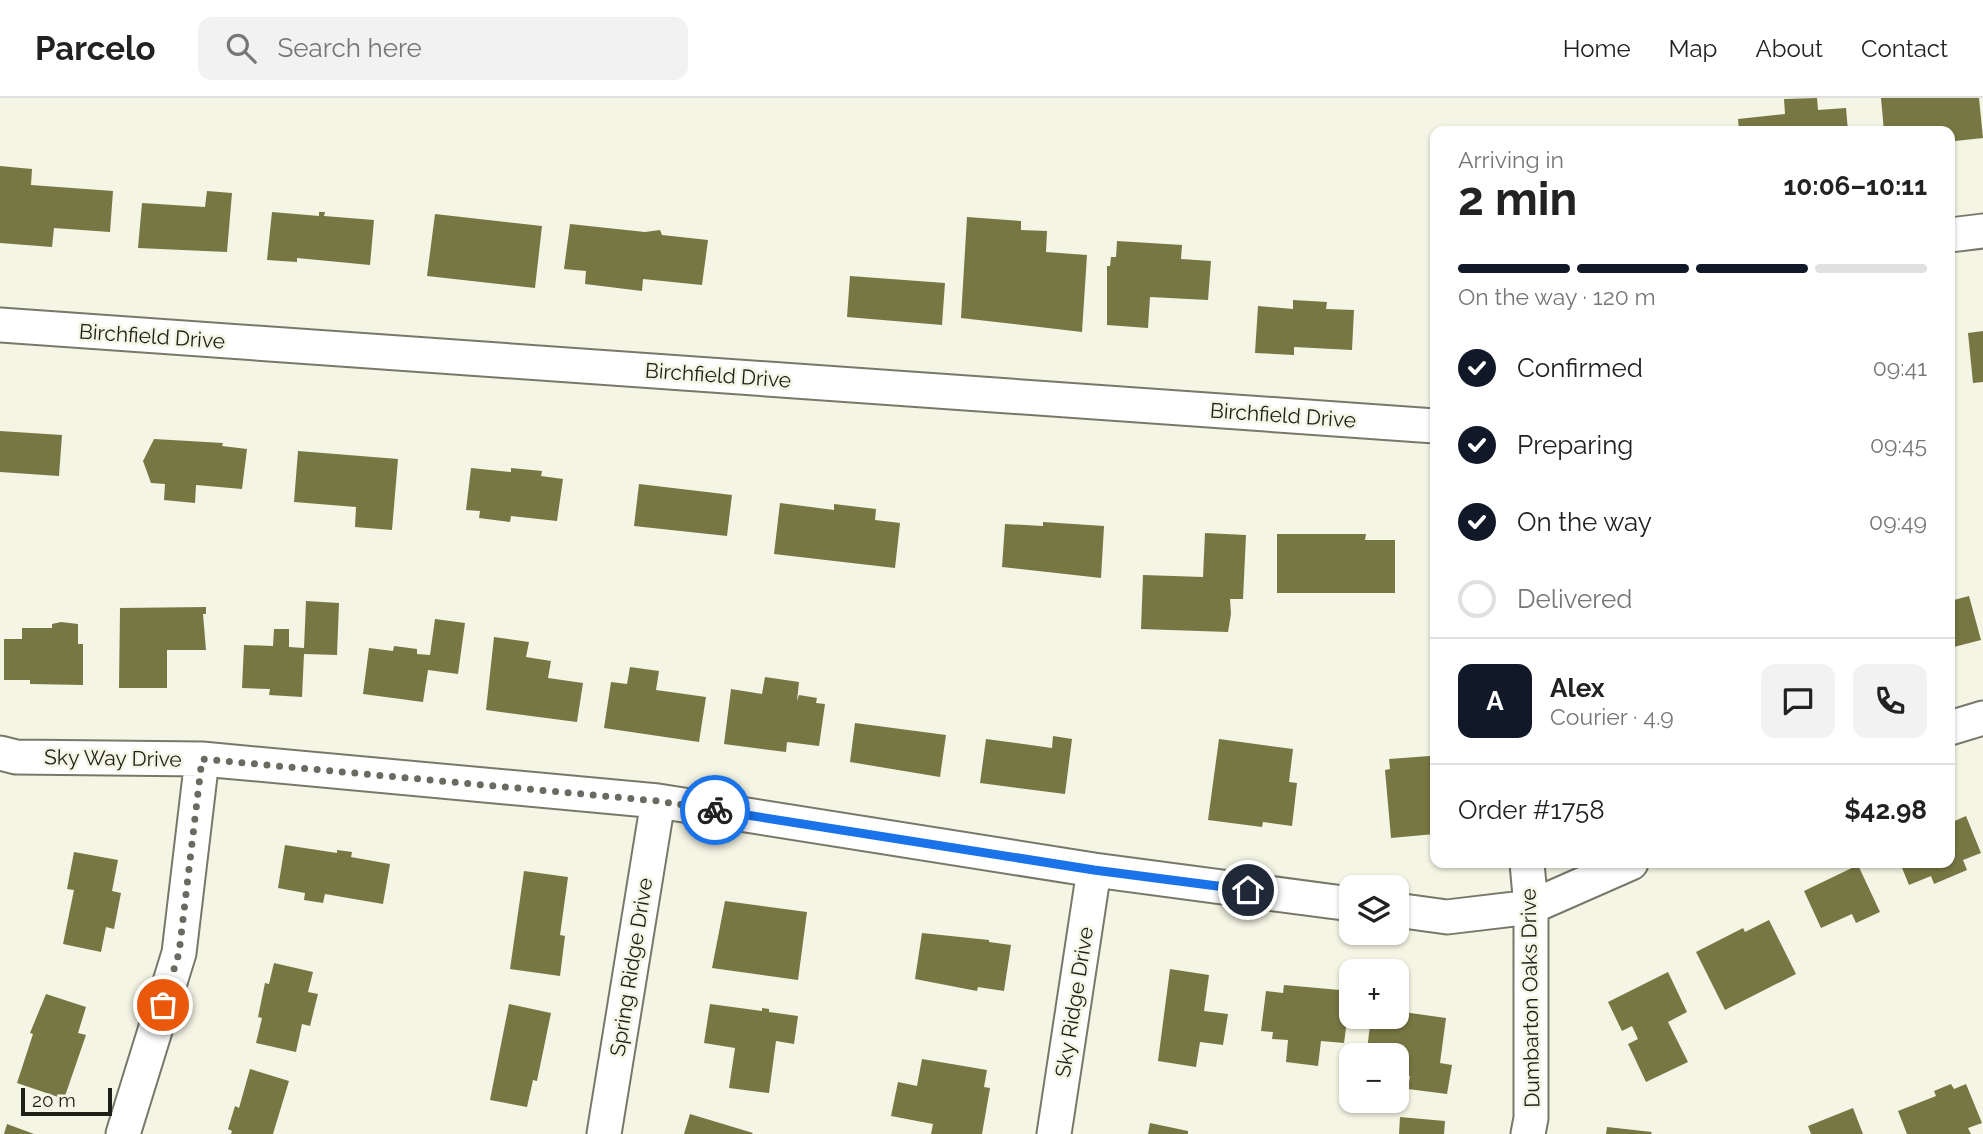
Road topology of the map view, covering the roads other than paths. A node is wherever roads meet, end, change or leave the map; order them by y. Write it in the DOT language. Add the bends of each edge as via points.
graph roads {
  1 [pos="1983,231"];
  2 [pos="1955,234"];
  3 [pos="0,325"];
  4 [pos="1430,426"];
  5 [pos="1983,718"];
  6 [pos="1955,726"];
  7 [pos="0,753"];
  8 [pos="202,759"];
  9 [pos="658,801"];
  10 [pos="1527,868"];
  11 [pos="1620,868"];
  12 [pos="1094,870"];
  13 [pos="1339,902"];
  14 [pos="1531,907"];
  15 [pos="1409,912"];
  16 [pos="123,1134"];
  17 [pos="604,1134"];
  18 [pos="1054,1134"];
  19 [pos="1528,1134"];
  1 -- 2 [label="street"];
  3 -- 4 [label="street, Birchfield Drive"];
  5 -- 6 [label="street"];
  7 -- 8 [label="street, Sky Way Drive" via="16,757"];
  8 -- 9 [label="street, Sky Way Drive"];
  8 -- 16 [label="street" via="179,953"];
  9 -- 12 [label="street, Sky Way Drive"];
  9 -- 17 [label="street, Spring Ridge Drive"];
  10 -- 14 [label="street, Dumbarton Oaks Drive"];
  11 -- 14 [label="street"];
  12 -- 13 [label="street, Sky Way Drive"];
  12 -- 18 [label="street, Sky Ridge Drive"];
  14 -- 15 [label="street" via="1447,917"];
  14 -- 19 [label="street, Dumbarton Oaks Drive"];
}
